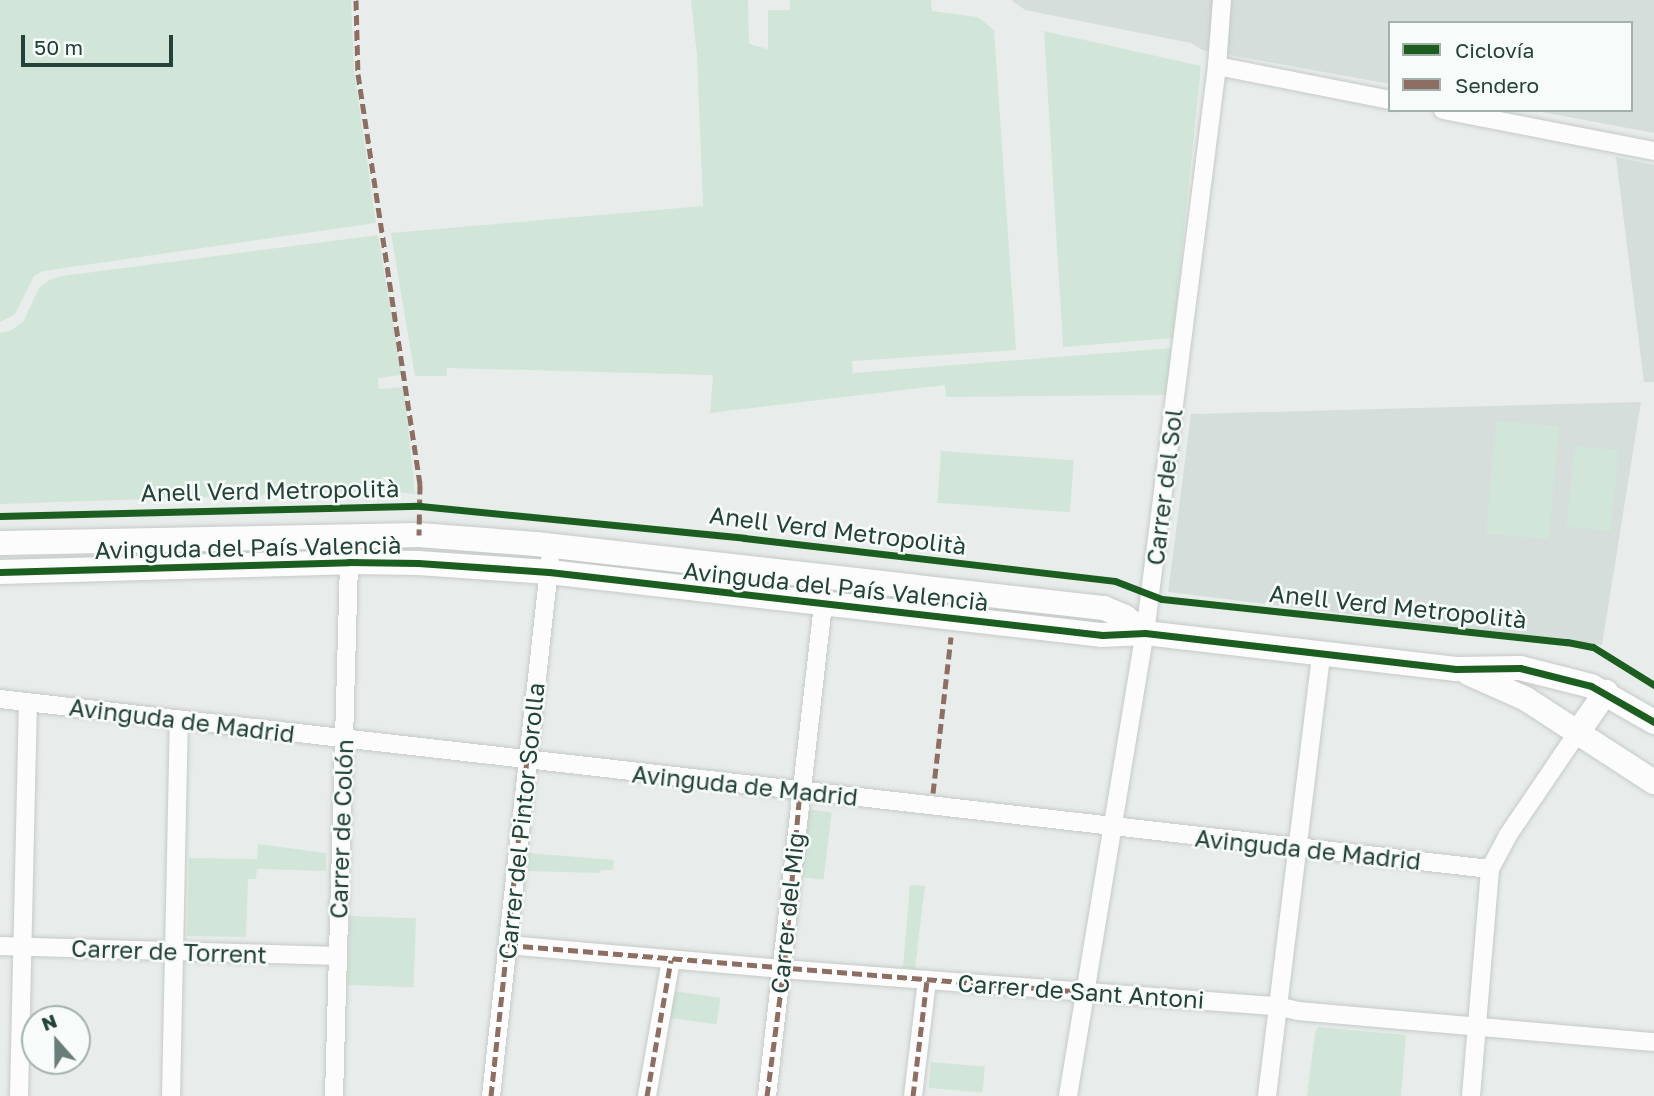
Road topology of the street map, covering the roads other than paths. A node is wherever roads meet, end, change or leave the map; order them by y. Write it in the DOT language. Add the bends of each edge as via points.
graph roads {
  1 [pos="1222,0"];
  2 [pos="1217,66"];
  3 [pos="1388,100"];
  4 [pos="1453,112"];
  5 [pos="1654,151"];
  6 [pos="370,536"];
  7 [pos="0,544"];
  8 [pos="552,546"];
  9 [pos="349,562"];
  10 [pos="0,572"];
  11 [pos="549,572"];
  12 [pos="823,604"];
  13 [pos="1145,633"];
  14 [pos="1321,655"];
  15 [pos="1456,669"];
  16 [pos="1606,692"];
  17 [pos="0,699"];
  18 [pos="29,702"];
  19 [pos="179,719"];
  20 [pos="1654,722"];
  21 [pos="1578,732"];
  22 [pos="343,739"];
  23 [pos="527,760"];
  24 [pos="1654,782"];
  25 [pos="800,791"];
  26 [pos="1112,826"];
  27 [pos="1298,849"];
  28 [pos="1490,869"];
  29 [pos="508,945"];
  30 [pos="0,946"];
  31 [pos="22,946"];
  32 [pos="175,951"];
  33 [pos="338,956"];
  34 [pos="671,960"];
  35 [pos="782,969"];
  36 [pos="927,980"];
  37 [pos="1085,992"];
  38 [pos="1277,1006"];
  39 [pos="1476,1026"];
  40 [pos="1654,1042"];
  41 [pos="19,1096"];
  42 [pos="171,1096"];
  43 [pos="334,1096"];
  44 [pos="491,1096"];
  45 [pos="647,1096"];
  46 [pos="767,1096"];
  47 [pos="913,1096"];
  48 [pos="1068,1096"];
  49 [pos="1267,1096"];
  50 [pos="1471,1096"];
  1 -- 2 [label="street, Carrer del Sol"];
  2 -- 3 [label="street"];
  2 -- 13 [label="street, Carrer del Sol"];
  4 -- 5 [label="street"];
  6 -- 7 [label="street, Avinguda del País Valencià"];
  6 -- 8 [label="street, Avinguda del País Valencià" via="419,535"];
  6 -- 9 [label="street" via="353,548"];
  8 -- 11 [label="street, Carrer del Pintor Sorolla"];
  8 -- 13 [label="street, Avinguda del País Valencià" via="1104,608"];
  9 -- 10 [label="street, Avinguda del País Valencià"];
  9 -- 11 [label="street, Avinguda del País Valencià"];
  9 -- 22 [label="street, Carrer de Colón"];
  11 -- 12 [label="street, Avinguda del País Valencià"];
  11 -- 23 [label="street, Carrer del Pintor Sorolla"];
  12 -- 13 [label="street, Avinguda del País Valencià" via="1101,635"];
  12 -- 25 [label="street, Carrer del Mig"];
  13 -- 14 [label="street, Avinguda del País Valencià"];
  13 -- 26 [label="street, Carrer del Sol"];
  14 -- 15 [label="street, Avinguda del País Valencià"];
  14 -- 27 [label="street"];
  15 -- 16 [label="street, Avinguda del País Valencià" via="1520,667"];
  15 -- 21 [label="street, Avinguda del País Valencià" via="1526,699"];
  16 -- 20 [label="street, Avinguda del País Valencià"];
  16 -- 21 [label="street"];
  17 -- 18 [label="street, Avinguda de Madrid"];
  18 -- 19 [label="street, Avinguda de Madrid"];
  18 -- 31 [label="street"];
  19 -- 22 [label="street, Avinguda de Madrid"];
  19 -- 32 [label="street"];
  21 -- 24 [label="street, Avinguda del País Valencià"];
  21 -- 28 [label="street"];
  22 -- 23 [label="street, Avinguda de Madrid"];
  22 -- 33 [label="street, Carrer de Colón"];
  23 -- 25 [label="street, Avinguda de Madrid"];
  23 -- 29 [label="street, Carrer del Pintor Sorolla"];
  25 -- 26 [label="street, Avinguda de Madrid"];
  25 -- 35 [label="street, Carrer del Mig"];
  26 -- 27 [label="street, Avinguda de Madrid"];
  26 -- 37 [label="street, Carrer del Sol"];
  27 -- 28 [label="street, Avinguda de Madrid"];
  27 -- 38 [label="street"];
  28 -- 39 [label="street"];
  29 -- 34 [label="street, Carrer de Sant Antoni"];
  29 -- 44 [label="street, Carrer del Pintor Sorolla"];
  30 -- 31 [label="street, Carrer de Torrent"];
  31 -- 32 [label="street, Carrer de Torrent"];
  31 -- 41 [label="street"];
  32 -- 33 [label="street, Carrer de Torrent"];
  32 -- 42 [label="street"];
  33 -- 43 [label="street, Carrer de Colón"];
  34 -- 35 [label="street, Carrer de Sant Antoni"];
  34 -- 45 [label="street"];
  35 -- 36 [label="street, Carrer de Sant Antoni"];
  35 -- 46 [label="street, Carrer del Mig"];
  36 -- 37 [label="street, Carrer de Sant Antoni"];
  36 -- 47 [label="street"];
  37 -- 38 [label="street, Carrer de Sant Antoni"];
  37 -- 48 [label="street, Carrer del Sol"];
  38 -- 39 [label="street, Carrer de Sant Antoni"];
  38 -- 49 [label="street"];
  39 -- 40 [label="street, Carrer de Sant Antoni"];
  39 -- 50 [label="street"];
}
